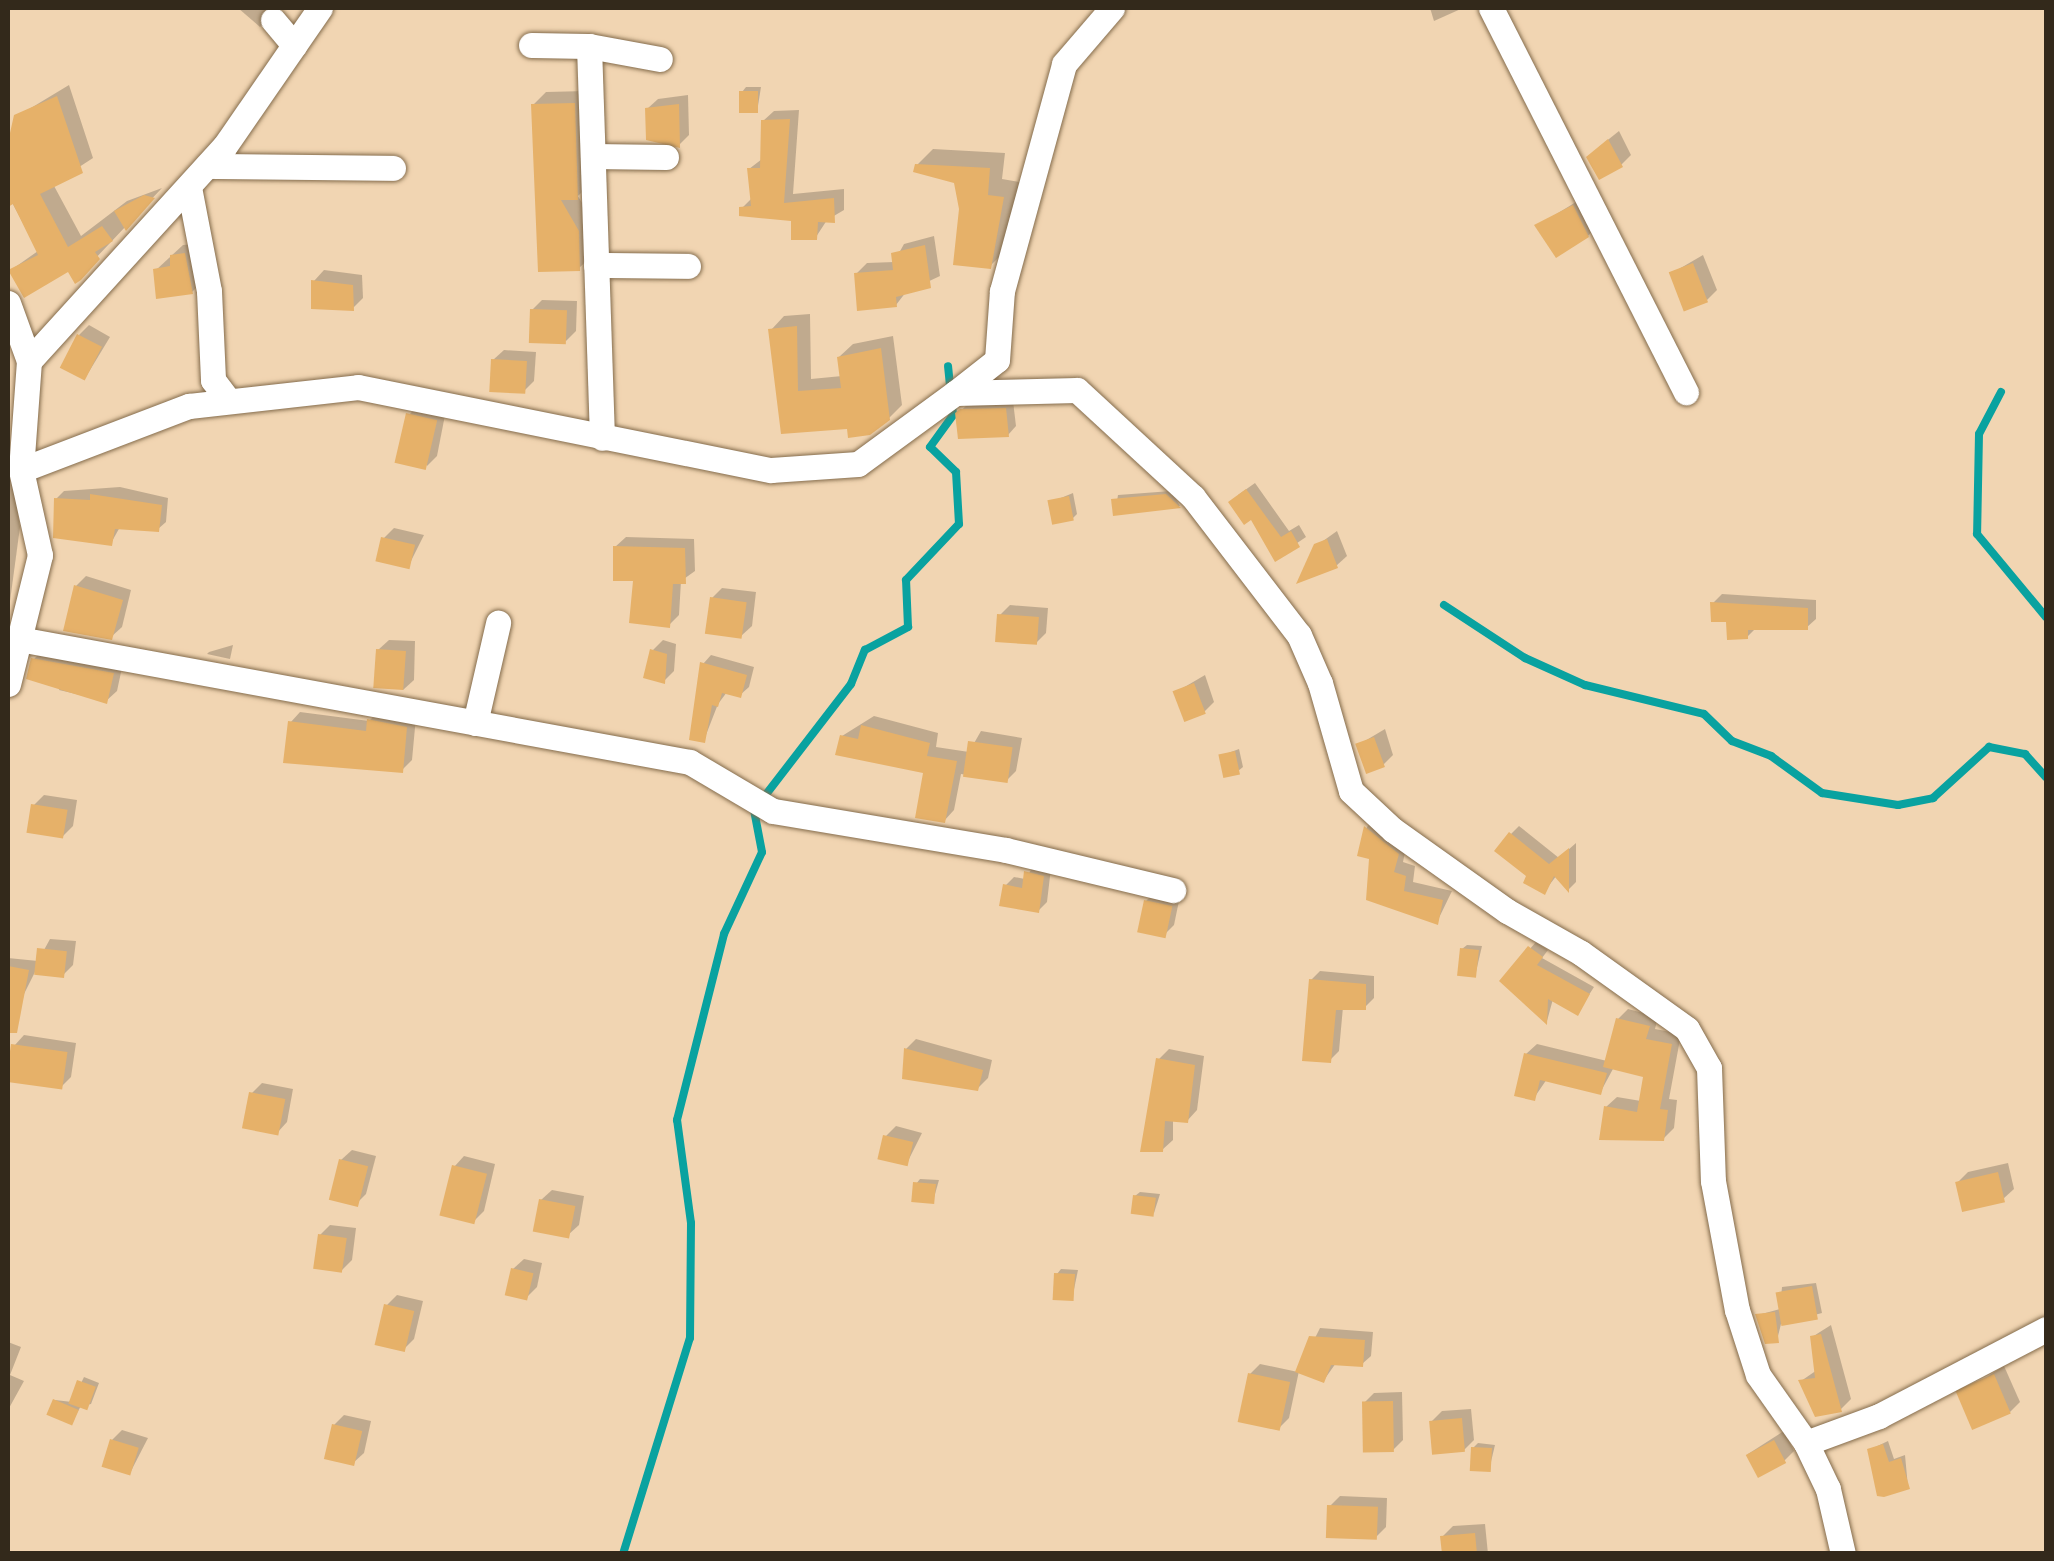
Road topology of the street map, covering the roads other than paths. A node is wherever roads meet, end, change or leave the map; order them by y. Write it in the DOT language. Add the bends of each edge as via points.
graph roads {
  1 [pos="320,8"];
  2 [pos="1112,8"];
  3 [pos="1490,8"];
  4 [pos="273,20"];
  5 [pos="294,45"];
  6 [pos="531,45"];
  7 [pos="589,46"];
  8 [pos="660,58"];
  9 [pos="593,156"];
  10 [pos="666,158"];
  11 [pos="207,166"];
  12 [pos="393,168"];
  13 [pos="188,187"];
  14 [pos="596,265"];
  15 [pos="688,266"];
  16 [pos="8,303"];
  17 [pos="29,361"];
  18 [pos="1686,392"];
  19 [pos="956,393"];
  20 [pos="228,400"];
  21 [pos="602,438"];
  22 [pos="21,470"];
  23 [pos="498,623"];
  24 [pos="19,639"];
  25 [pos="8,684"];
  26 [pos="475,722"];
  27 [pos="1173,890"];
  28 [pos="2046,1330"];
  29 [pos="1806,1443"];
  30 [pos="1844,1554"];
  1 -- 5 [label="street"];
  2 -- 19 [label="street" via="1064,64 1002,291 997,360"];
  3 -- 18 [label="street"];
  4 -- 5 [label="street"];
  5 -- 11 [label="street"];
  6 -- 7 [label="street"];
  7 -- 8 [label="street"];
  7 -- 9 [label="street"];
  9 -- 10 [label="street"];
  9 -- 14 [label="street"];
  11 -- 12 [label="street"];
  11 -- 13 [label="street"];
  13 -- 17 [label="street"];
  13 -- 20 [label="street" via="209,291 213,380"];
  14 -- 15 [label="street"];
  14 -- 21 [label="street"];
  16 -- 17 [label="street"];
  17 -- 22 [label="street"];
  19 -- 21 [label="street" via="858,464 771,470"];
  19 -- 29 [label="street" via="1077,390 1158,458 1299,635 1320,682 1351,791 1464,881 1687,1029 1709,1068 1713,1181 1737,1310 1758,1374"];
  20 -- 21 [label="street" via="358,387"];
  20 -- 22 [label="street" via="189,406"];
  22 -- 24 [label="street" via="40,554"];
  23 -- 26 [label="street"];
  24 -- 25 [label="street"];
  24 -- 26 [label="street"];
  26 -- 27 [label="street" via="690,762 773,810 1006,850"];
  28 -- 29 [label="street" via="1879,1416"];
  29 -- 30 [label="street" via="1828,1489"];
}
